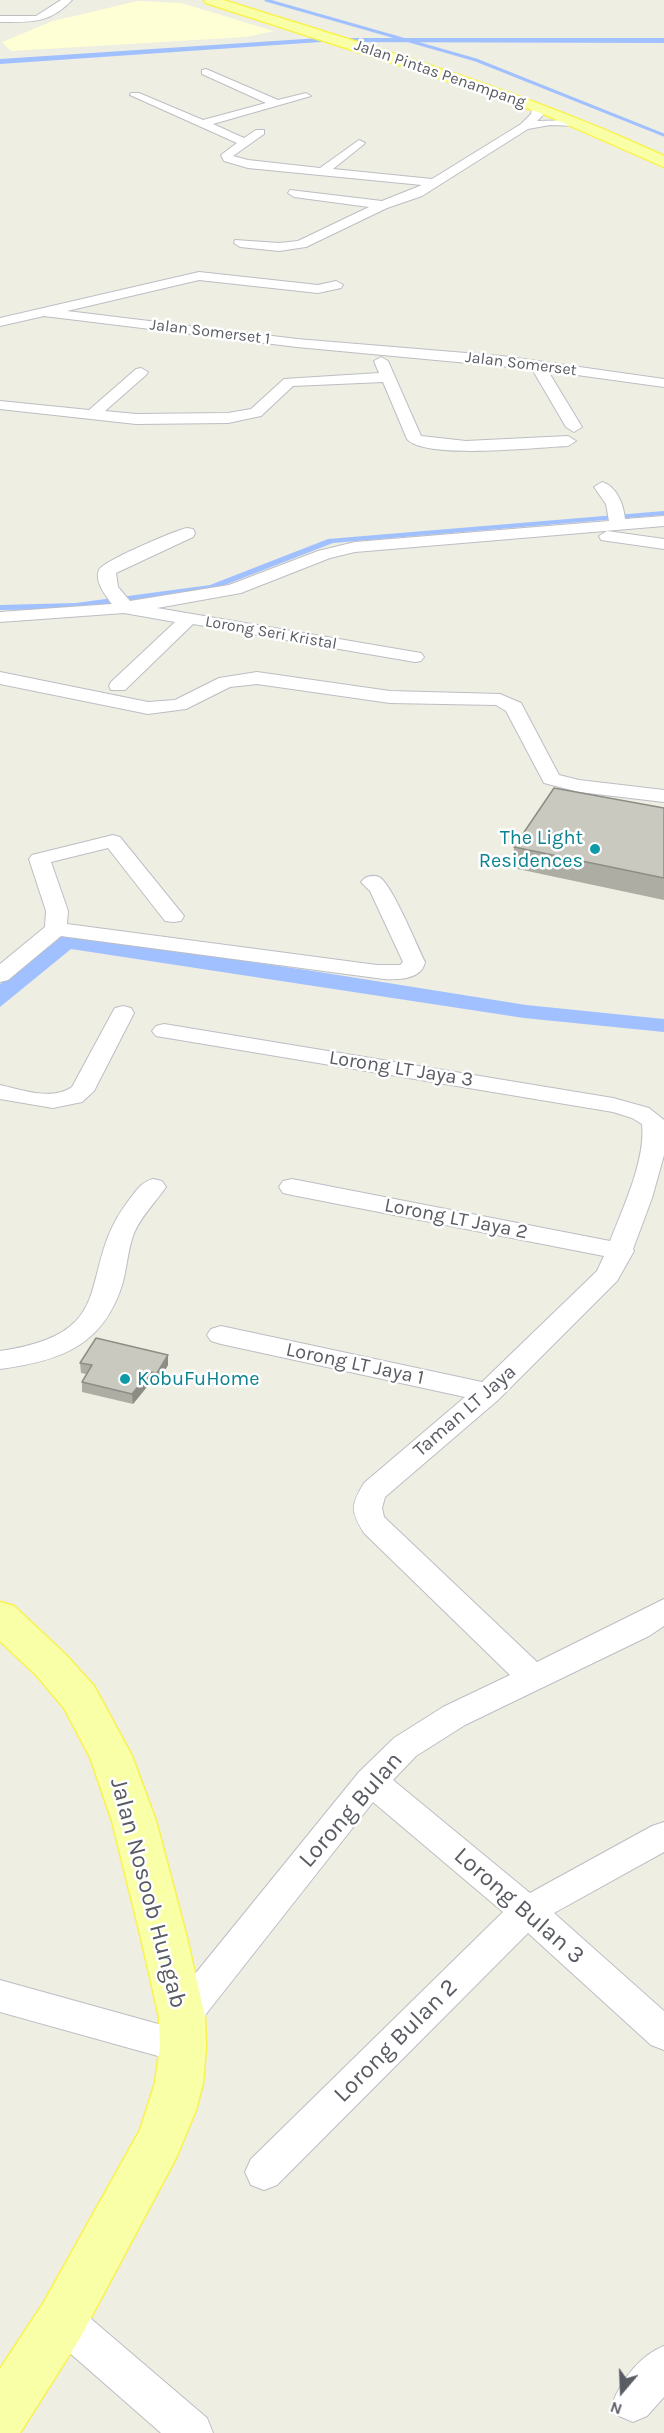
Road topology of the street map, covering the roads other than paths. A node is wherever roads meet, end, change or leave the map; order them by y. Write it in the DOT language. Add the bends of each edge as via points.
graph roads {
  1 [pos="67,0"];
  2 [pos="210,0"];
  3 [pos="236,0"];
  4 [pos="0,19"];
  5 [pos="353,40"];
  6 [pos="206,72"];
  7 [pos="135,95"];
  8 [pos="306,96"];
  9 [pos="277,104"];
  10 [pos="537,106"];
  11 [pos="592,118"];
  12 [pos="577,123"];
  13 [pos="202,124"];
  14 [pos="525,126"];
  15 [pos="261,132"];
  16 [pos="616,140"];
  17 [pos="245,142"];
  18 [pos="359,143"];
  19 [pos="664,149"];
  20 [pos="664,162"];
  21 [pos="324,171"];
  22 [pos="435,183"];
  23 [pos="294,193"];
  24 [pos="383,205"];
  25 [pos="240,243"];
  26 [pos="336,285"];
  27 [pos="44,312"];
  28 [pos="0,322"];
  29 [pos="377,349"];
  30 [pos="537,364"];
  31 [pos="141,372"];
  32 [pos="386,377"];
  33 [pos="664,383"];
  34 [pos="0,405"];
  35 [pos="92,415"];
  36 [pos="602,487"];
  37 [pos="617,517"];
  38 [pos="664,521"];
  39 [pos="563,530"];
  40 [pos="187,533"];
  41 [pos="664,544"];
  42 [pos="122,602"];
  43 [pos="0,617"];
  44 [pos="188,619"];
  45 [pos="416,657"];
  46 [pos="0,678"];
  47 [pos="118,686"];
  48 [pos="664,796"];
  49 [pos="372,882"];
  50 [pos="173,916"];
  51 [pos="56,929"];
  52 [pos="0,975"];
  53 [pos="123,1013"];
  54 [pos="164,1031"];
  55 [pos="0,1092"];
  56 [pos="637,1112"];
  57 [pos="153,1187"];
  58 [pos="292,1187"];
  59 [pos="621,1251"];
  60 [pos="221,1335"];
  61 [pos="0,1360"];
  62 [pos="488,1393"];
  63 [pos="664,1611"];
  64 [pos="0,1617"];
  65 [pos="532,1677"];
  66 [pos="371,1781"];
  67 [pos="664,1836"];
  68 [pos="527,1911"];
  69 [pos="0,1996"];
  70 [pos="182,2032"];
  71 [pos="664,2034"];
  72 [pos="264,2172"];
  73 [pos="62,2320"];
  74 [pos="664,2366"];
  75 [pos="633,2402"];
  76 [pos="0,2416"];
  77 [pos="192,2433"];
  1 -- 4 [label="street" via="36,19"];
  2 -- 5 [label="main road, Jalan Pintas Penampang" via="329,37"];
  3 -- 5 [label="main road, Jalan Pintas Penampang"];
  5 -- 10 [label="main road, Jalan Pintas Penampang"];
  5 -- 11 [label="main road, Jalan Pintas Penampang" via="471,73"];
  6 -- 9 [label="street"];
  7 -- 13 [label="street"];
  8 -- 9 [label="street"];
  9 -- 13 [label="street"];
  10 -- 12 [label="main road, Jalan Pintas Penampang"];
  10 -- 14 [label="street" via="537,115"];
  11 -- 16 [label="main road" via="624,137"];
  11 -- 19 [label="main road, Jalan Pintas Penampang"];
  12 -- 14 [label="street"];
  12 -- 16 [label="main road, Jalan Pintas Penampang"];
  13 -- 17 [label="street"];
  14 -- 22 [label="street"];
  15 -- 17 [label="street"];
  16 -- 20 [label="main road, Jalan Pintas Penampang"];
  17 -- 21 [label="street" via="227,155 231,160"];
  18 -- 21 [label="street"];
  21 -- 22 [label="street"];
  22 -- 24 [label="street" via="409,198"];
  23 -- 24 [label="street"];
  24 -- 25 [label="street" via="293,246"];
  26 -- 27 [label="street, Jalan Somerset 1" via="318,289 199,276"];
  27 -- 28 [label="street, Jalan Somerset 1"];
  27 -- 29 [label="street, Jalan Somerset 1"];
  29 -- 30 [label="street, Jalan Somerset"];
  29 -- 32 [label="street"];
  30 -- 32 [label="street" via="571,434 431,445 415,439"];
  30 -- 33 [label="street, Jalan Somerset"];
  31 -- 35 [label="street"];
  32 -- 35 [label="street" via="289,382 250,416 136,419"];
  34 -- 35 [label="street"];
  36 -- 37 [label="street" via="614,501"];
  37 -- 38 [label="street"];
  37 -- 39 [label="street"];
  39 -- 41 [label="street"];
  39 -- 42 [label="street" via="343,549 234,590"];
  40 -- 42 [label="street" via="107,571 107,580"];
  42 -- 43 [label="street" via="66,615"];
  42 -- 44 [label="street, Lorong Seri Kristal"];
  44 -- 45 [label="street, Lorong Seri Kristal"];
  44 -- 47 [label="street"];
  46 -- 48 [label="street" via="148,708 179,705 226,682 257,678 390,697 500,700 514,707 550,779"];
  49 -- 51 [label="street" via="379,888 414,962 406,972 354,969"];
  50 -- 51 [label="street" via="113,840 39,859 57,911"];
  51 -- 52 [label="street"];
  53 -- 55 [label="street" via="82,1091 75,1097 48,1101"];
  54 -- 56 [label="street, Lorong LT Jaya 3" via="530,1090"];
  56 -- 59 [label="street, Taman LT Jaya" via="649,1117 658,1133"];
  57 -- 61 [label="street" via="126,1222 116,1248 110,1283 86,1329 47,1353"];
  58 -- 59 [label="street, Lorong LT Jaya 2"];
  59 -- 62 [label="street, Taman LT Jaya" via="597,1287"];
  60 -- 62 [label="street, Lorong LT Jaya 1"];
  62 -- 65 [label="street, Taman LT Jaya" via="374,1490 366,1503 366,1512 374,1525"];
  63 -- 65 [label="street, Lorong Bulan" via="638,1628"];
  64 -- 70 [label="main road, Jalan Nosoob Hungab" via="79,1697 111,1756 134,1821"];
  65 -- 66 [label="street, Lorong Bulan" via="423,1734"];
  66 -- 68 [label="street, Lorong Bulan 3"];
  66 -- 70 [label="street, Lorong Bulan"];
  67 -- 68 [label="street, Lorong Bulan 2"];
  68 -- 71 [label="street, Lorong Bulan 3"];
  68 -- 72 [label="street, Lorong Bulan 2"];
  69 -- 70 [label="street"];
  70 -- 73 [label="main road, Jalan Nosoob Hungab" via="179,2083 159,2142"];
  73 -- 76 [label="main road, Jalan Nosoob Hungab"];
  73 -- 77 [label="street"];
  74 -- 75 [label="street"];
}
